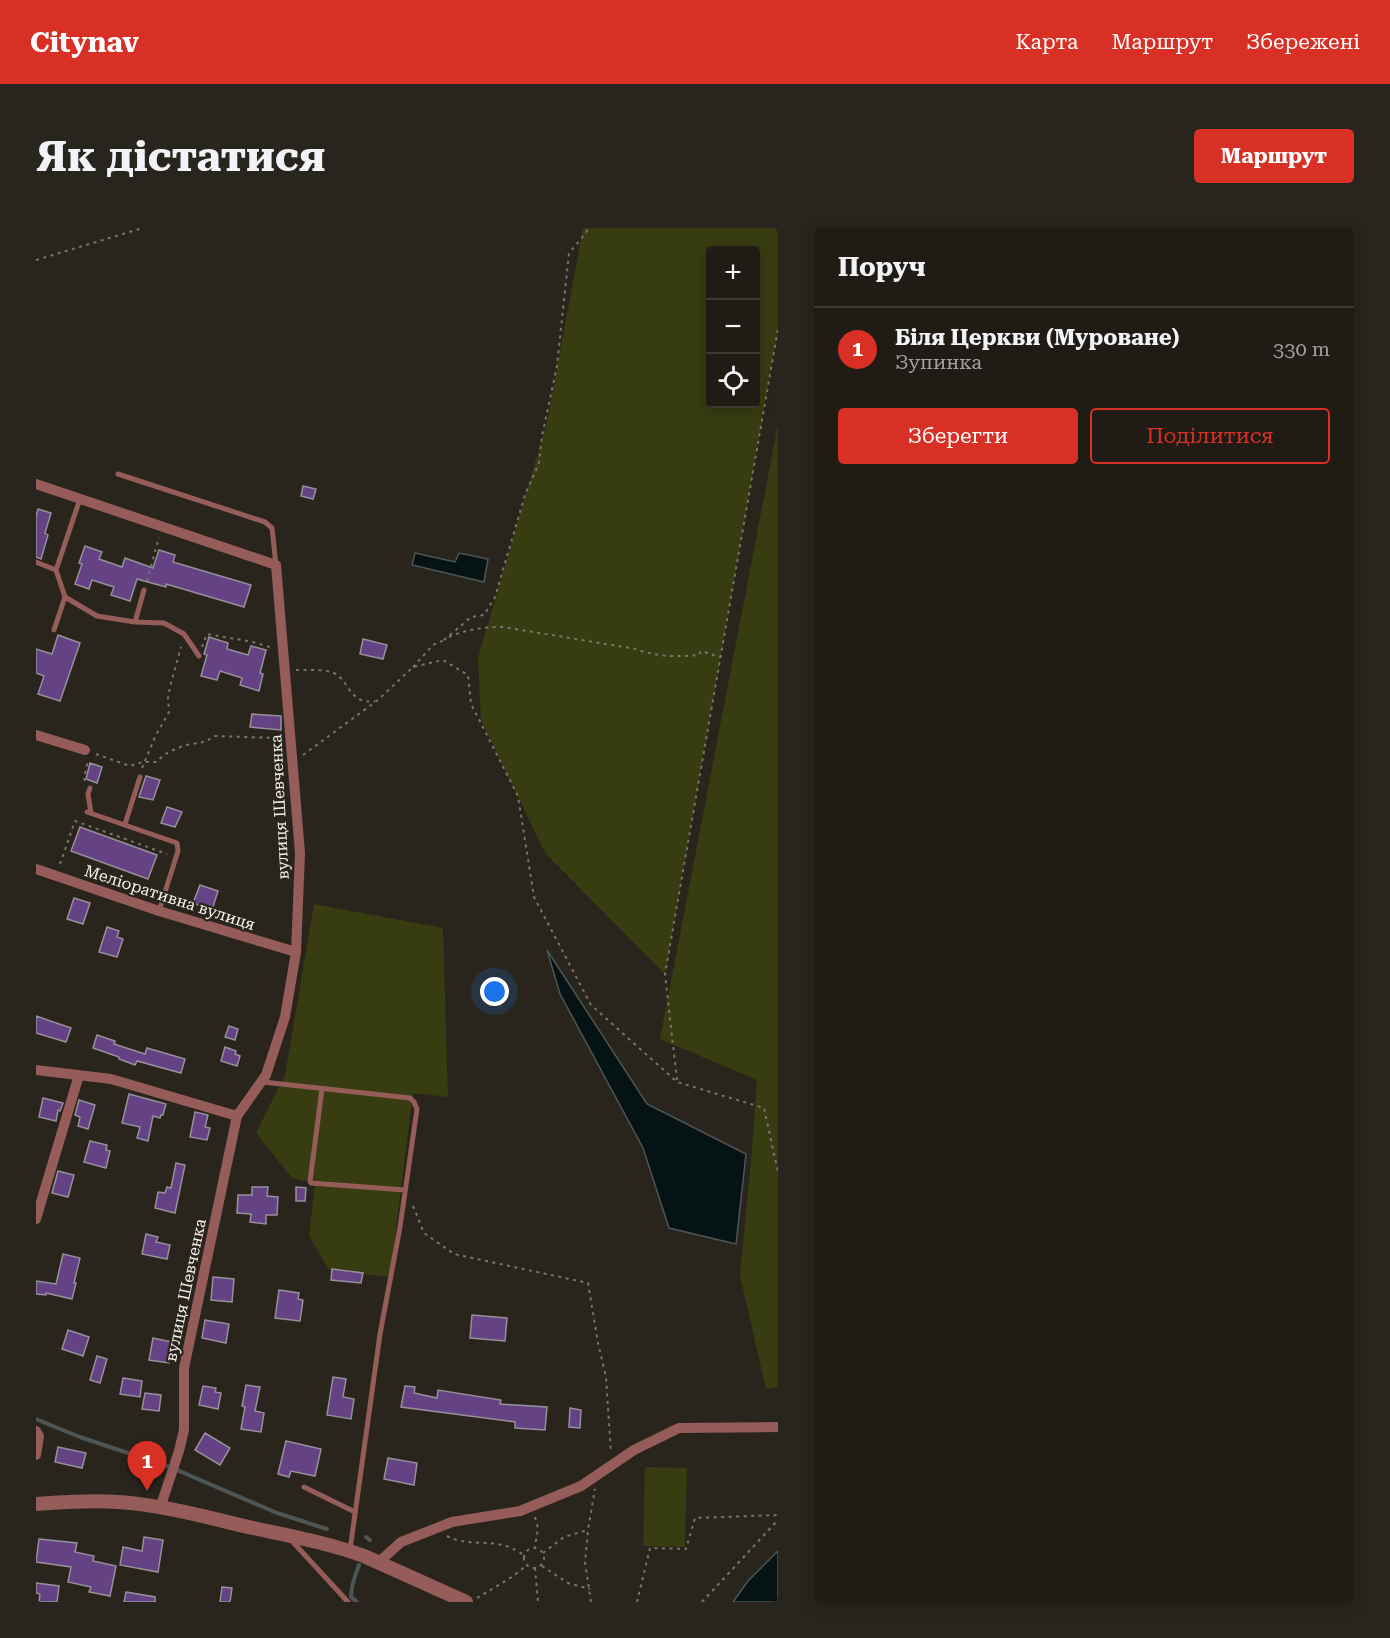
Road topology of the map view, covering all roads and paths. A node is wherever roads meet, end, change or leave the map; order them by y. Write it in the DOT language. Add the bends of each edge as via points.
graph roads {
  1 [pos="143,228"];
  2 [pos="588,228"];
  3 [pos="36,261"];
  4 [pos="778,328"];
  5 [pos="118,474"];
  6 [pos="36,484"];
  7 [pos="80,499"];
  8 [pos="162,526"];
  9 [pos="36,562"];
  10 [pos="276,564"];
  11 [pos="56,570"];
  12 [pos="144,590"];
  13 [pos="65,597"];
  14 [pos="135,622"];
  15 [pos="54,630"];
  16 [pos="183,634"];
  17 [pos="444,640"];
  18 [pos="283,651"];
  19 [pos="199,656"];
  20 [pos="721,657"];
  21 [pos="412,667"];
  22 [pos="285,669"];
  23 [pos="378,700"];
  24 [pos="36,735"];
  25 [pos="290,738"];
  26 [pos="85,750"];
  27 [pos="143,762"];
  28 [pos="292,763"];
  29 [pos="140,777"];
  30 [pos="89,791"];
  31 [pos="125,824"];
  32 [pos="176,857"];
  33 [pos="36,869"];
  34 [pos="56,876"];
  35 [pos="159,910"];
  36 [pos="296,952"];
  37 [pos="36,1070"];
  38 [pos="79,1076"];
  39 [pos="261,1082"];
  40 [pos="677,1082"];
  41 [pos="322,1089"];
  42 [pos="237,1116"];
  43 [pos="778,1172"];
  44 [pos="405,1190"];
  45 [pos="36,1219"];
  46 [pos="778,1427"];
  47 [pos="36,1431"];
  48 [pos="36,1455"];
  49 [pos="612,1465"];
  50 [pos="598,1474"];
  51 [pos="304,1488"];
  52 [pos="36,1504"];
  53 [pos="532,1506"];
  54 [pos="159,1508"];
  55 [pos="356,1512"];
  56 [pos="778,1515"];
  57 [pos="778,1520"];
  58 [pos="435,1528"];
  59 [pos="588,1530"];
  60 [pos="287,1535"];
  61 [pos="535,1548"];
  62 [pos="350,1550"];
  63 [pos="543,1554"];
  64 [pos="524,1555"];
  65 [pos="379,1562"];
  66 [pos="527,1565"];
  67 [pos="541,1565"];
  68 [pos="535,1568"];
  69 [pos="590,1589"];
  70 [pos="471,1600"];
  71 [pos="348,1602"];
  72 [pos="538,1602"];
  73 [pos="591,1602"];
  74 [pos="637,1602"];
  75 [pos="702,1602"];
  1 -- 3 [label="path"];
  2 -- 17 [label="path" via="569,253 557,366 539,463 525,495 495,597 483,615 471,617"];
  4 -- 20 [label="path"];
  5 -- 10 [label="lane" via="265,522 272,528"];
  6 -- 7 [label="street"];
  7 -- 8 [label="street"];
  7 -- 11 [label="lane"];
  8 -- 10 [label="street"];
  8 -- 12 [label="path"];
  9 -- 11 [label="lane"];
  10 -- 18 [label="street, вулиця Шевченка"];
  11 -- 13 [label="lane"];
  12 -- 14 [label="lane"];
  13 -- 14 [label="lane" via="97,616"];
  13 -- 15 [label="lane"];
  14 -- 16 [label="lane" via="164,623"];
  16 -- 19 [label="lane"];
  16 -- 27 [label="path" via="168,698 169,712"];
  17 -- 20 [label="path" via="462,631 503,627 652,655 677,657 699,655 701,651"];
  17 -- 21 [label="path" via="433,645"];
  18 -- 19 [label="path" via="207,634"];
  18 -- 22 [label="street, вулиця Шевченка"];
  20 -- 40 [label="path" via="665,974"];
  21 -- 23 [label="path"];
  21 -- 40 [label="path" via="443,660 468,675 471,704 518,796 534,897 591,1005"];
  22 -- 23 [label="path" via="333,673 358,698"];
  22 -- 25 [label="street, вулиця Шевченка"];
  23 -- 28 [label="path"];
  24 -- 26 [label="street"];
  25 -- 27 [label="path" via="214,736 177,748 156,762"];
  25 -- 28 [label="street, вулиця Шевченка"];
  26 -- 27 [label="path" via="130,766"];
  26 -- 30 [label="path" via="89,757 84,778"];
  27 -- 29 [label="path"];
  28 -- 36 [label="street, вулиця Шевченка" via="300,853"];
  29 -- 31 [label="lane"];
  30 -- 31 [label="lane" via="89,813"];
  31 -- 32 [label="lane" via="177,843"];
  32 -- 34 [label="path" via="75,821"];
  32 -- 35 [label="lane"];
  33 -- 34 [label="street, Меліоративна вулиця"];
  34 -- 35 [label="street, Меліоративна вулиця"];
  35 -- 36 [label="street, Меліоративна вулиця"];
  36 -- 39 [label="street, вулиця Шевченка" via="285,1017"];
  37 -- 38 [label="street"];
  38 -- 42 [label="street" via="111,1079"];
  38 -- 45 [label="street"];
  39 -- 41 [label="lane"];
  39 -- 42 [label="street, вулиця Шевченка"];
  40 -- 43 [label="path" via="764,1108"];
  41 -- 44 [label="lane" via="410,1098 414,1102 417,1109"];
  41 -- 44 [label="lane" via="311,1183"];
  42 -- 54 [label="street, вулиця Шевченка" via="183,1368 184,1430"];
  44 -- 49 [label="path" via="424,1233 454,1254 588,1283 606,1377"];
  44 -- 55 [label="lane" via="380,1334"];
  46 -- 49 [label="street" via="679,1428 634,1449"];
  47 -- 48 [label="street"];
  49 -- 50 [label="street"];
  50 -- 53 [label="street" via="581,1486"];
  50 -- 59 [label="path"];
  51 -- 55 [label="lane"];
  52 -- 54 [label="street" via="94,1501"];
  53 -- 58 [label="street"];
  53 -- 61 [label="path" via="538,1528"];
  54 -- 60 [label="street"];
  55 -- 62 [label="lane"];
  56 -- 74 [label="path" via="695,1518 686,1549 650,1548"];
  57 -- 75 [label="path"];
  58 -- 64 [label="path" via="458,1542 502,1545"];
  58 -- 65 [label="street" via="400,1542"];
  59 -- 63 [label="path" via="564,1538"];
  59 -- 69 [label="path" via="585,1562"];
  60 -- 62 [label="street"];
  60 -- 71 [label="lane"];
  61 -- 63 [label="path"];
  61 -- 64 [label="path"];
  62 -- 65 [label="street"];
  63 -- 67 [label="path"];
  64 -- 66 [label="path"];
  65 -- 70 [label="street"];
  66 -- 68 [label="path"];
  66 -- 70 [label="path"];
  67 -- 68 [label="path"];
  67 -- 69 [label="path" via="568,1583"];
  68 -- 72 [label="path"];
  69 -- 73 [label="path"];
}
